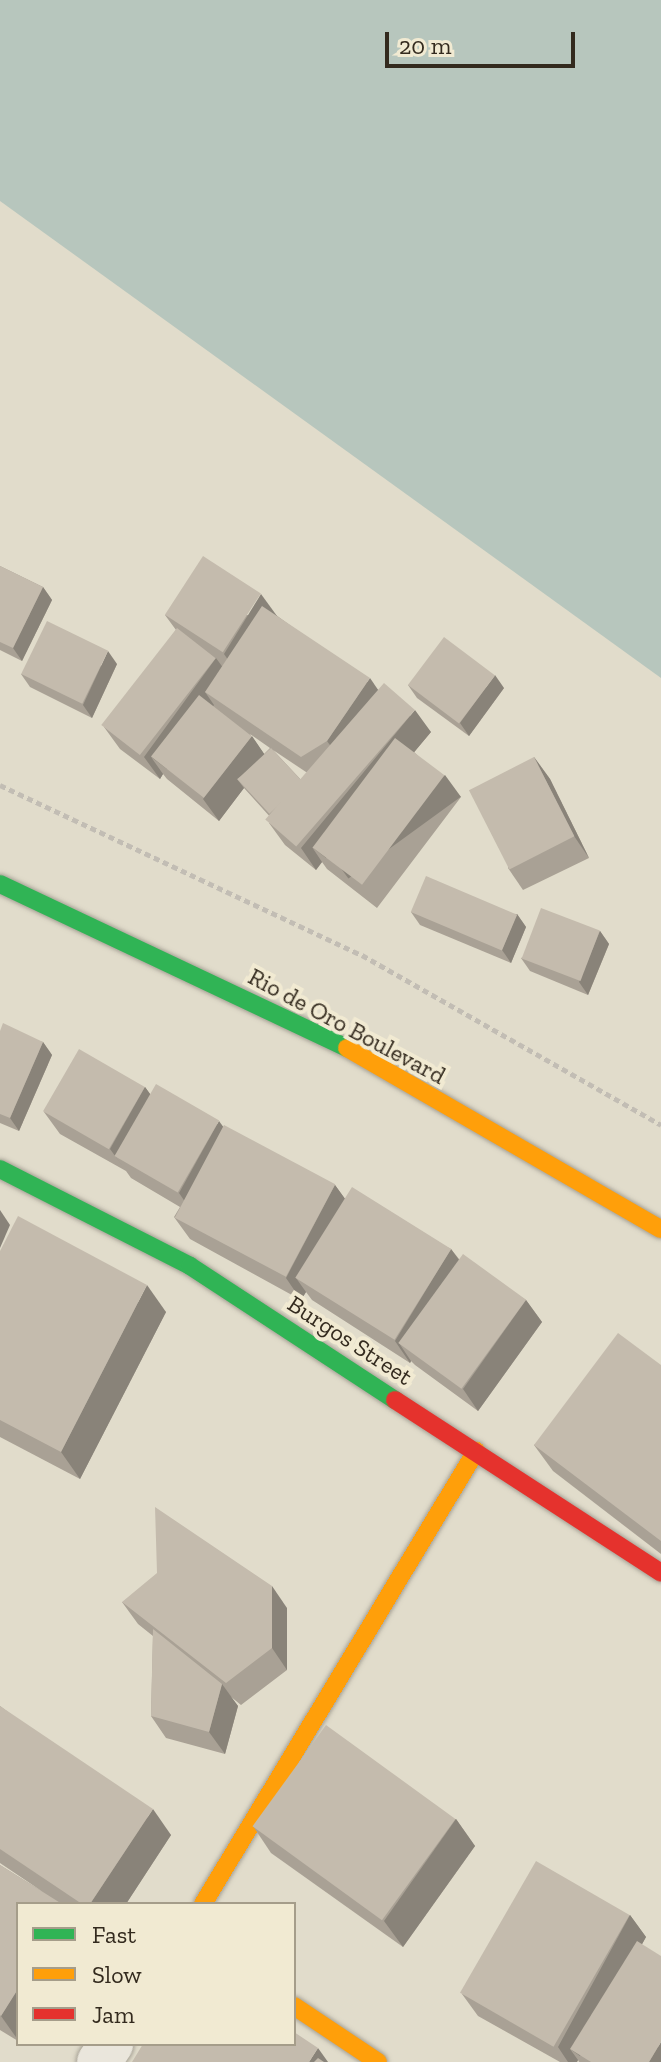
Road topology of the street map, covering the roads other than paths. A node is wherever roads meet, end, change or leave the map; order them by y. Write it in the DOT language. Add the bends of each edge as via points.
graph roads {
  1 [pos="0,884"];
  2 [pos="0,1169"];
  3 [pos="661,1229"];
  4 [pos="476,1451"];
  5 [pos="661,1573"];
  6 [pos="204,1902"];
  7 [pos="296,2007"];
  8 [pos="378,2062"];
  1 -- 3 [label="street, Rio de Oro Boulevard" via="322,1034"];
  2 -- 4 [label="street, Burgos Street" via="190,1266"];
  4 -- 5 [label="street, Burgos Street"];
  4 -- 6 [label="street"];
  7 -- 8 [label="street"];
}
